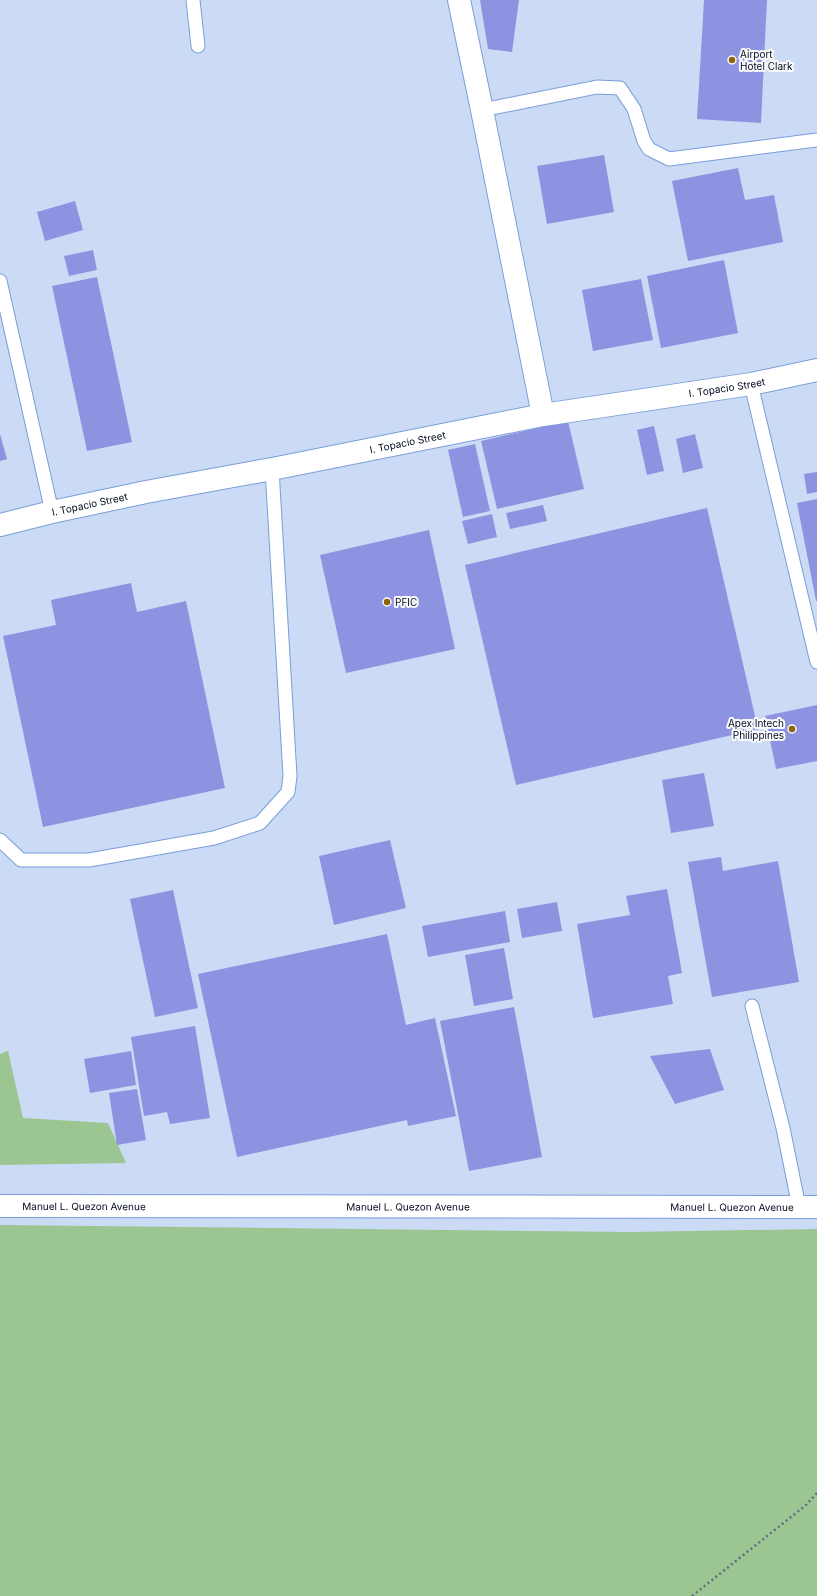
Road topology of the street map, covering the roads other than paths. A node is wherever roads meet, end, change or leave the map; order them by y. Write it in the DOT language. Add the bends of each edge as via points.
graph roads {
  1 [pos="193,0"];
  2 [pos="459,0"];
  3 [pos="198,46"];
  4 [pos="482,110"];
  5 [pos="817,140"];
  6 [pos="0,281"];
  7 [pos="817,370"];
  8 [pos="751,384"];
  9 [pos="542,415"];
  10 [pos="272,469"];
  11 [pos="52,512"];
  12 [pos="0,525"];
  13 [pos="817,662"];
  14 [pos="0,840"];
  15 [pos="752,1006"];
  16 [pos="0,1206"];
  17 [pos="808,1207"];
  1 -- 3 [label="lane"];
  2 -- 4 [label="street"];
  4 -- 5 [label="lane" via="597,87 620,88 634,109 644,142 649,149 669,159"];
  4 -- 9 [label="street"];
  6 -- 11 [label="lane"];
  7 -- 8 [label="street, I. Topacio Street"];
  8 -- 9 [label="street, I. Topacio Street"];
  8 -- 13 [label="lane"];
  9 -- 10 [label="street, I. Topacio Street"];
  10 -- 11 [label="street, I. Topacio Street"];
  10 -- 14 [label="lane" via="290,776 288,792 260,823 214,838 89,860 21,860"];
  11 -- 12 [label="street, I. Topacio Street"];
  15 -- 17 [label="lane" via="783,1128"];
  16 -- 17 [label="street, Manuel L. Quezon Avenue"];
}
